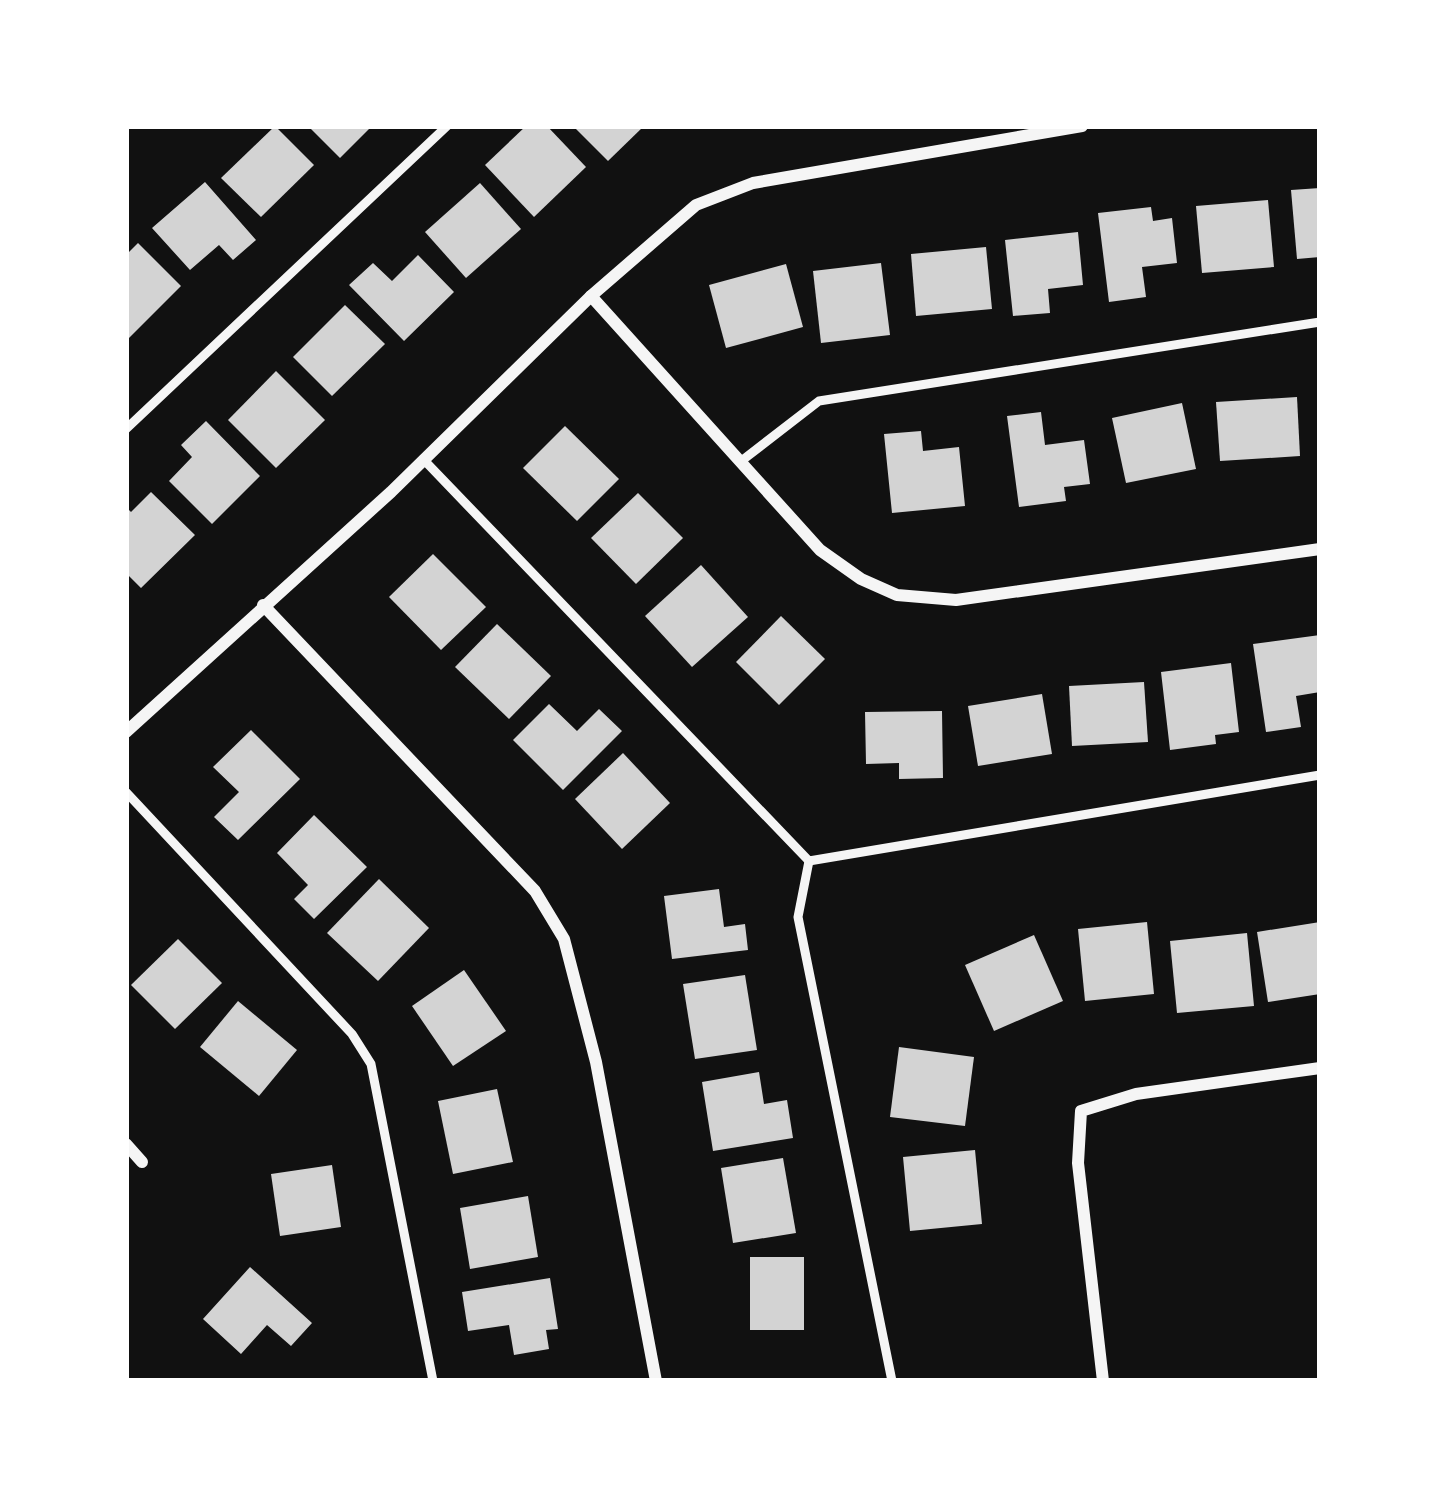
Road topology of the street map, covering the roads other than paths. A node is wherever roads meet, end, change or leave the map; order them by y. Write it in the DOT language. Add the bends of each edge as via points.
graph roads {
  1 [pos="447,126"];
  2 [pos="1082,126"];
  3 [pos="591,296"];
  4 [pos="1320,322"];
  5 [pos="126,429"];
  6 [pos="423,459"];
  7 [pos="740,462"];
  8 [pos="1320,549"];
  9 [pos="263,605"];
  10 [pos="126,732"];
  11 [pos="1320,775"];
  12 [pos="126,792"];
  13 [pos="809,861"];
  14 [pos="1320,1068"];
  15 [pos="126,1144"];
  16 [pos="142,1162"];
  17 [pos="433,1381"];
  18 [pos="656,1381"];
  19 [pos="892,1381"];
  20 [pos="1103,1381"];
  1 -- 5 [label="lane"];
  2 -- 3 [label="street" via="752,183 696,206"];
  3 -- 6 [label="street"];
  3 -- 7 [label="street"];
  4 -- 7 [label="lane" via="819,401"];
  6 -- 9 [label="street"];
  6 -- 13 [label="lane"];
  7 -- 8 [label="street" via="820,550 897,595 956,600"];
  9 -- 10 [label="street"];
  9 -- 18 [label="street" via="535,891 564,939 596,1062"];
  11 -- 13 [label="lane"];
  12 -- 17 [label="lane" via="371,1064"];
  13 -- 19 [label="lane" via="798,917"];
  14 -- 20 [label="street" via="1136,1094 1082,1111 1078,1163"];
  15 -- 16 [label="street"];
}
